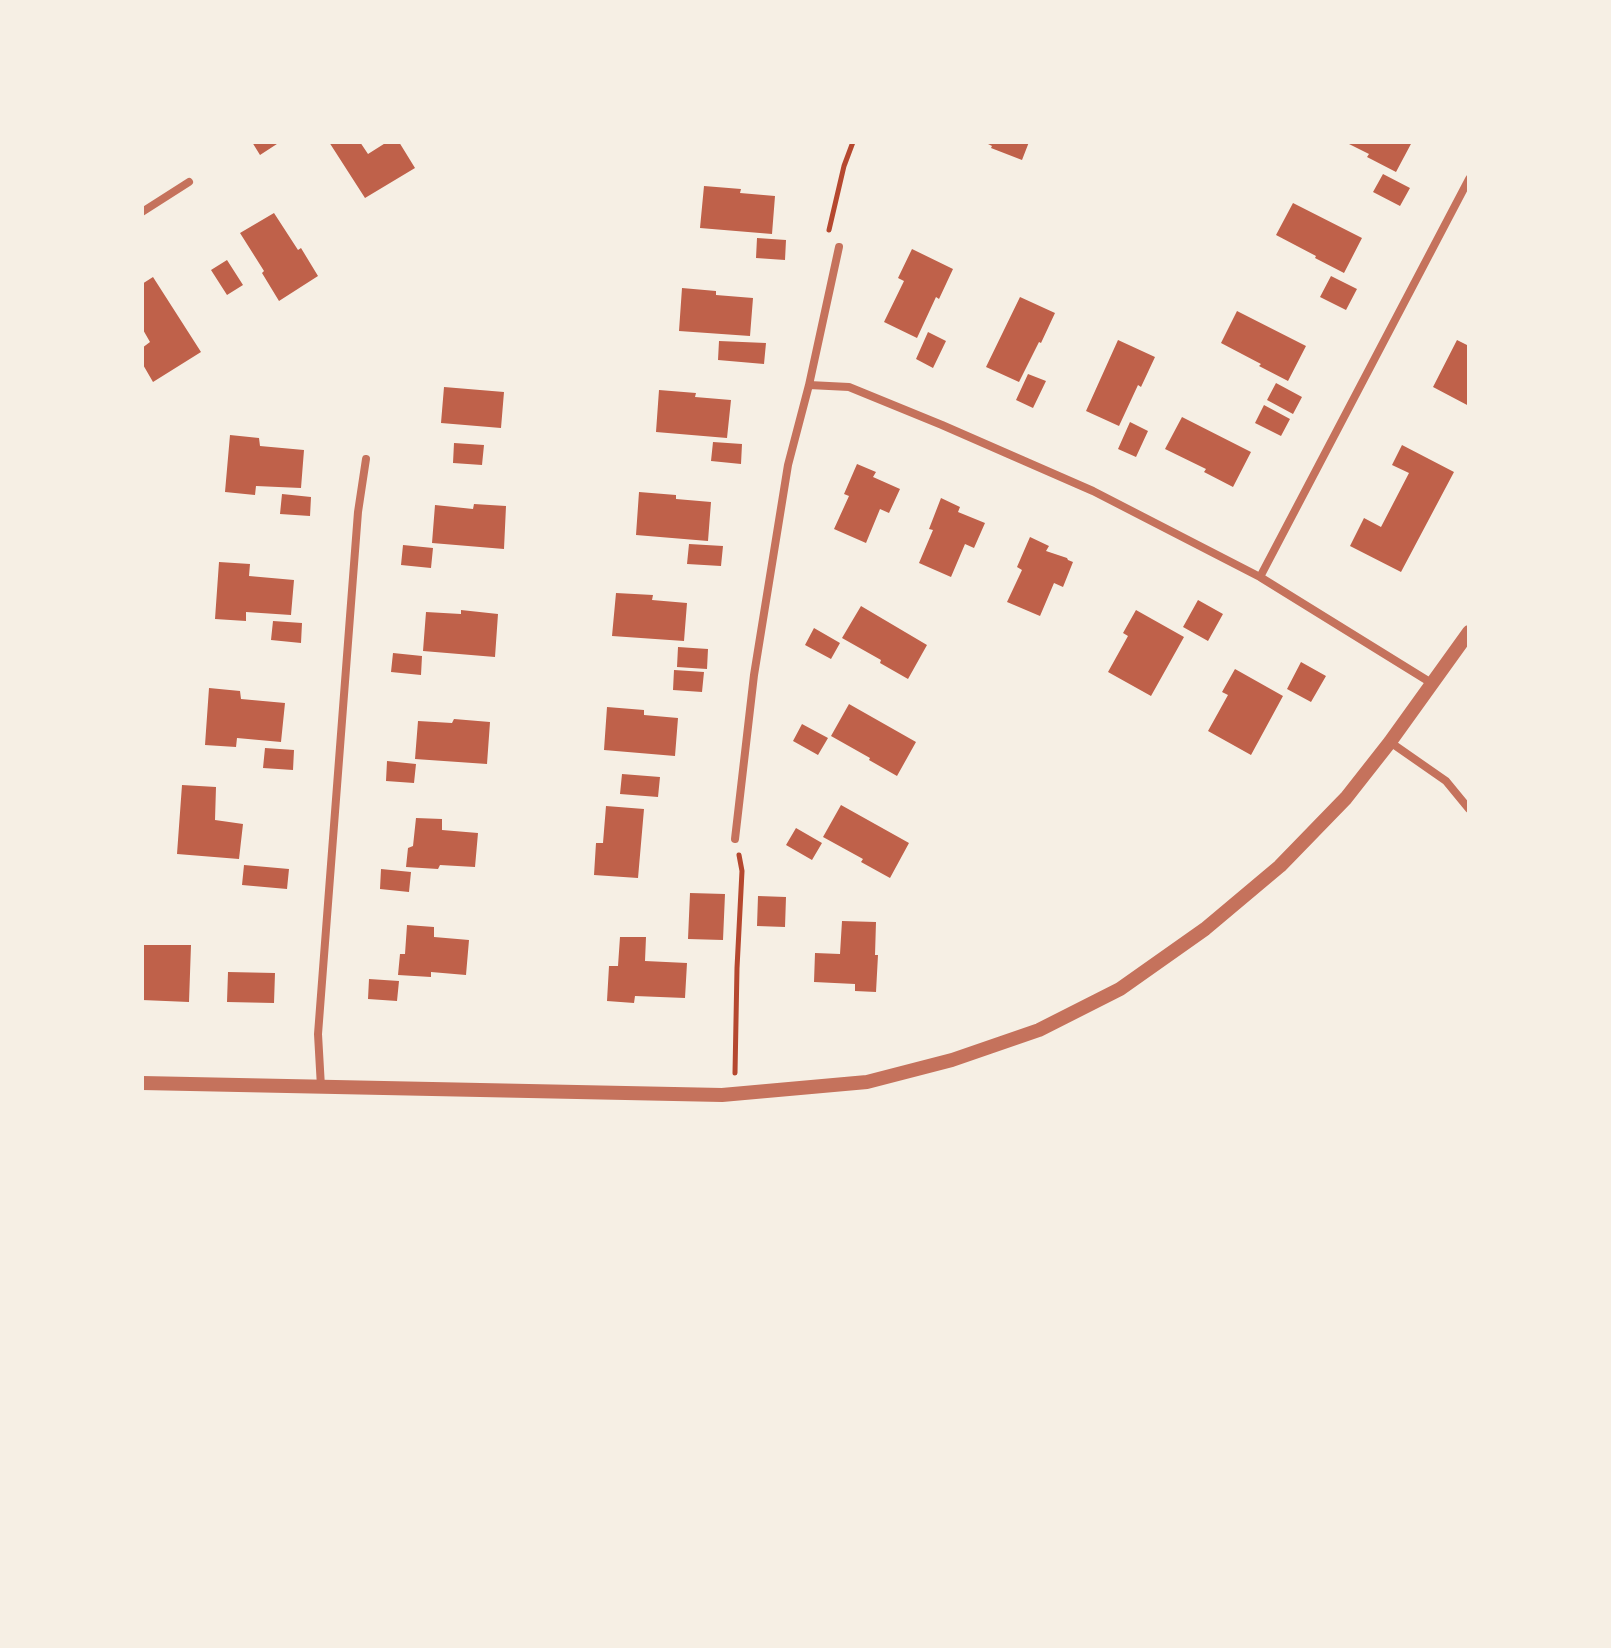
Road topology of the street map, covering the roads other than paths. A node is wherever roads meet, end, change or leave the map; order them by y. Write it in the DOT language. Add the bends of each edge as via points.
graph roads {
  1 [pos="1469,179"];
  2 [pos="189,182"];
  3 [pos="142,212"];
  4 [pos="839,247"];
  5 [pos="809,385"];
  6 [pos="366,459"];
  7 [pos="1260,577"];
  8 [pos="1469,632"];
  9 [pos="1433,684"];
  10 [pos="1390,742"];
  11 [pos="1469,809"];
  12 [pos="735,839"];
  13 [pos="142,1083"];
  14 [pos="321,1088"];
  1 -- 7 [label="street"];
  2 -- 3 [label="street"];
  4 -- 5 [label="street"];
  5 -- 7 [label="street" via="849,387 942,425 1093,491"];
  5 -- 12 [label="street" via="770,567"];
  6 -- 14 [label="street" via="318,1034"];
  7 -- 9 [label="street"];
  8 -- 9 [label="street"];
  9 -- 10 [label="street"];
  10 -- 11 [label="street" via="1446,781"];
  10 -- 14 [label="street" via="1346,798 1280,866 1205,929 1120,989 1039,1030 952,1060 867,1082 734,1094"];
  13 -- 14 [label="street"];
}
